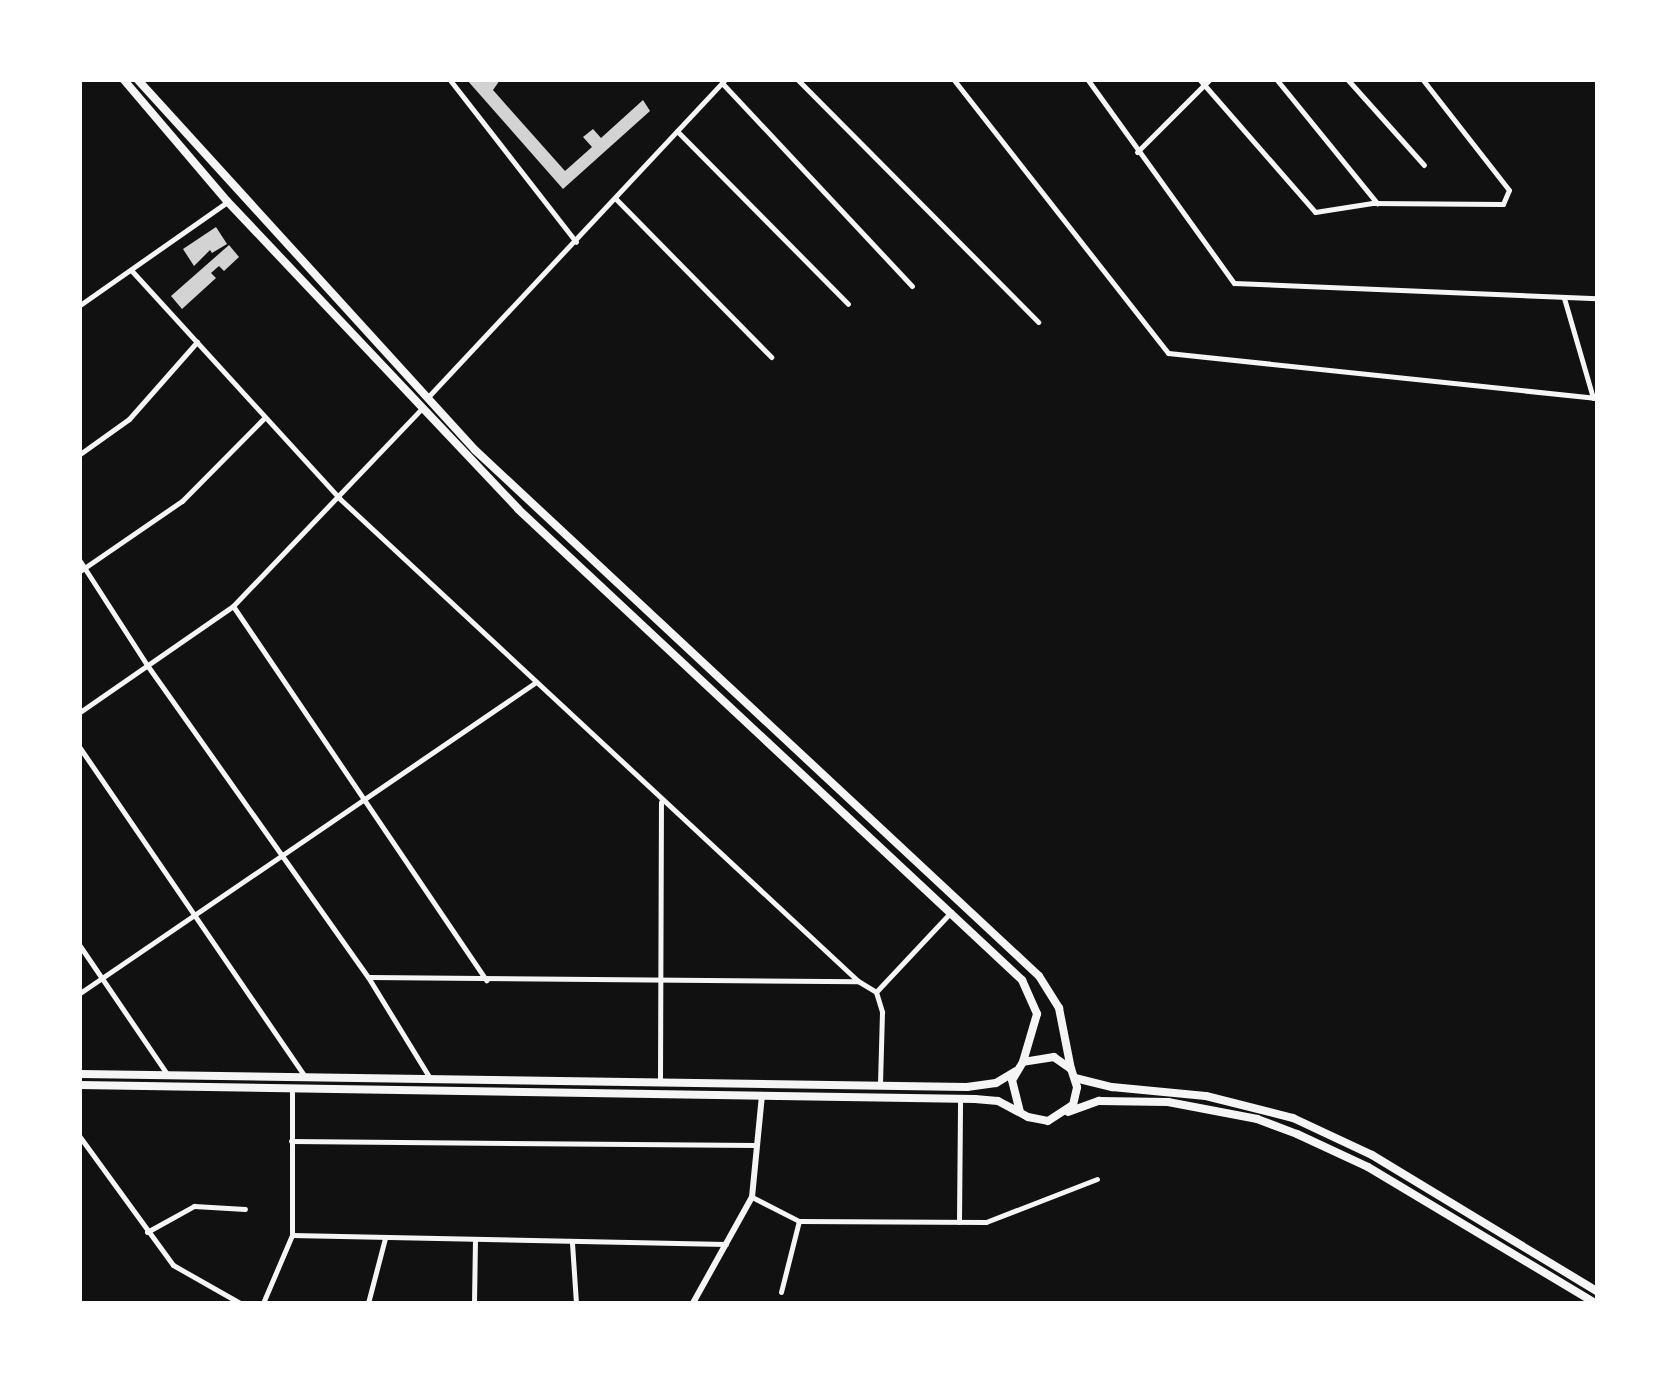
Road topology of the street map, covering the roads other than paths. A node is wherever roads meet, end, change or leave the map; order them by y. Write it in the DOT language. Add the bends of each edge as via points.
graph roads {
  1 [pos="124,80"];
  2 [pos="138,80"];
  3 [pos="798,80"];
  4 [pos="954,80"];
  5 [pos="1088,80"];
  6 [pos="1277,80"];
  7 [pos="1348,80"];
  8 [pos="1423,80"];
  9 [pos="453,81"];
  10 [pos="724,82"];
  11 [pos="1204,82"];
  12 [pos="677,131"];
  13 [pos="1137,152"];
  14 [pos="1424,165"];
  15 [pos="615,198"];
  16 [pos="227,201"];
  17 [pos="1377,203"];
  18 [pos="576,242"];
  19 [pos="131,270"];
  20 [pos="912,286"];
  21 [pos="1564,298"];
  22 [pos="1597,298"];
  23 [pos="848,304"];
  24 [pos="80,305"];
  25 [pos="1038,322"];
  26 [pos="197,342"];
  27 [pos="771,357"];
  28 [pos="1595,398"];
  29 [pos="426,399"];
  30 [pos="421,409"];
  31 [pos="265,417"];
  32 [pos="80,454"];
  33 [pos="339,498"];
  34 [pos="80,561"];
  35 [pos="82,570"];
  36 [pos="233,606"];
  37 [pos="147,665"];
  38 [pos="536,682"];
  39 [pos="80,712"];
  40 [pos="80,748"];
  41 [pos="802,757"];
  42 [pos="794,766"];
  43 [pos="367,799"];
  44 [pos="661,801"];
  45 [pos="283,856"];
  46 [pos="951,912"];
  47 [pos="192,916"];
  48 [pos="80,946"];
  49 [pos="103,977"];
  50 [pos="368,977"];
  51 [pos="662,979"];
  52 [pos="487,981"];
  53 [pos="858,981"];
  54 [pos="876,992"];
  55 [pos="80,993"];
  56 [pos="1023,1062"];
  57 [pos="1016,1070"];
  58 [pos="1073,1073"];
  59 [pos="80,1074"];
  60 [pos="168,1075"];
  61 [pos="306,1077"];
  62 [pos="431,1079"];
  63 [pos="660,1081"];
  64 [pos="880,1084"];
  65 [pos="80,1085"];
  66 [pos="292,1089"];
  67 [pos="762,1095"];
  68 [pos="960,1099"];
  69 [pos="1020,1111"];
  70 [pos="1067,1113"];
  71 [pos="80,1137"];
  72 [pos="291,1141"];
  73 [pos="756,1145"];
  74 [pos="1097,1179"];
  75 [pos="752,1197"];
  76 [pos="245,1209"];
  77 [pos="799,1221"];
  78 [pos="959,1222"];
  79 [pos="147,1232"];
  80 [pos="292,1235"];
  81 [pos="385,1238"];
  82 [pos="475,1239"];
  83 [pos="572,1243"];
  84 [pos="728,1244"];
  85 [pos="1597,1291"];
  86 [pos="781,1292"];
  87 [pos="240,1303"];
  88 [pos="263,1303"];
  89 [pos="368,1303"];
  90 [pos="474,1303"];
  91 [pos="576,1303"];
  92 [pos="693,1303"];
  93 [pos="1595,1303"];
  1 -- 16 [label="main road"];
  2 -- 29 [label="main road"];
  3 -- 25 [label="street"];
  4 -- 28 [label="street" via="1168,353"];
  5 -- 13 [label="street"];
  6 -- 17 [label="street"];
  7 -- 14 [label="street"];
  8 -- 17 [label="street" via="1455,114 1509,190 1509,198 1503,204"];
  9 -- 18 [label="street"];
  10 -- 12 [label="street"];
  10 -- 20 [label="street"];
  11 -- 13 [label="street"];
  11 -- 17 [label="street" via="1309,209 1323,213"];
  12 -- 15 [label="street"];
  12 -- 23 [label="street"];
  13 -- 21 [label="street" via="1241,286"];
  15 -- 18 [label="street"];
  15 -- 27 [label="street"];
  16 -- 19 [label="street"];
  16 -- 30 [label="main road"];
  18 -- 29 [label="street"];
  19 -- 24 [label="street"];
  19 -- 26 [label="street"];
  21 -- 22 [label="street"];
  21 -- 28 [label="street"];
  26 -- 31 [label="street"];
  26 -- 32 [label="street" via="129,419"];
  29 -- 41 [label="main road"];
  30 -- 33 [label="street"];
  30 -- 42 [label="main road" via="568,557"];
  31 -- 33 [label="street"];
  31 -- 35 [label="street" via="182,501"];
  33 -- 36 [label="street"];
  33 -- 38 [label="street"];
  34 -- 35 [label="street"];
  35 -- 37 [label="street"];
  36 -- 37 [label="street"];
  36 -- 43 [label="street"];
  37 -- 39 [label="street"];
  37 -- 45 [label="street"];
  38 -- 43 [label="street"];
  38 -- 44 [label="street"];
  40 -- 47 [label="street"];
  41 -- 42 [label="main road"];
  41 -- 58 [label="main road" via="1039,976 1059,1008"];
  42 -- 46 [label="main road"];
  43 -- 45 [label="street"];
  43 -- 52 [label="street"];
  44 -- 51 [label="street"];
  44 -- 53 [label="street"];
  45 -- 47 [label="street"];
  45 -- 50 [label="street"];
  46 -- 54 [label="street"];
  46 -- 56 [label="main road" via="1030,991 1036,1026"];
  47 -- 49 [label="street"];
  47 -- 61 [label="street"];
  48 -- 49 [label="street"];
  49 -- 55 [label="street"];
  49 -- 60 [label="street"];
  50 -- 52 [label="street"];
  50 -- 62 [label="street"];
  51 -- 52 [label="street"];
  51 -- 53 [label="street"];
  51 -- 63 [label="street"];
  53 -- 54 [label="street"];
  54 -- 64 [label="street" via="882,1012"];
  56 -- 57 [label="main road"];
  56 -- 58 [label="main road" via="1054,1057"];
  57 -- 64 [label="main road" via="981,1086"];
  57 -- 69 [label="main road" via="1011,1091"];
  58 -- 70 [label="main road" via="1076,1096"];
  58 -- 85 [label="main road" via="1112,1087 1206,1096 1293,1118 1372,1155"];
  59 -- 60 [label="main road"];
  60 -- 61 [label="main road"];
  61 -- 62 [label="main road"];
  62 -- 63 [label="main road"];
  63 -- 64 [label="main road"];
  65 -- 66 [label="main road"];
  66 -- 67 [label="main road"];
  66 -- 72 [label="street"];
  67 -- 68 [label="main road"];
  67 -- 73 [label="street"];
  68 -- 69 [label="main road" via="998,1101"];
  68 -- 78 [label="street"];
  69 -- 70 [label="main road" via="1038,1121"];
  70 -- 93 [label="main road" via="1099,1101 1137,1099 1257,1119 1331,1147"];
  71 -- 79 [label="street"];
  72 -- 73 [label="street"];
  72 -- 80 [label="street"];
  73 -- 75 [label="street"];
  74 -- 78 [label="street" via="1012,1215"];
  75 -- 77 [label="street"];
  75 -- 84 [label="street"];
  76 -- 79 [label="street" via="194,1206"];
  77 -- 78 [label="street"];
  77 -- 86 [label="street"];
  79 -- 87 [label="street" via="173,1265"];
  80 -- 81 [label="street"];
  80 -- 88 [label="street"];
  81 -- 82 [label="street"];
  81 -- 89 [label="street"];
  82 -- 83 [label="street"];
  82 -- 90 [label="street"];
  83 -- 84 [label="street"];
  83 -- 91 [label="street"];
  84 -- 92 [label="street"];
}
